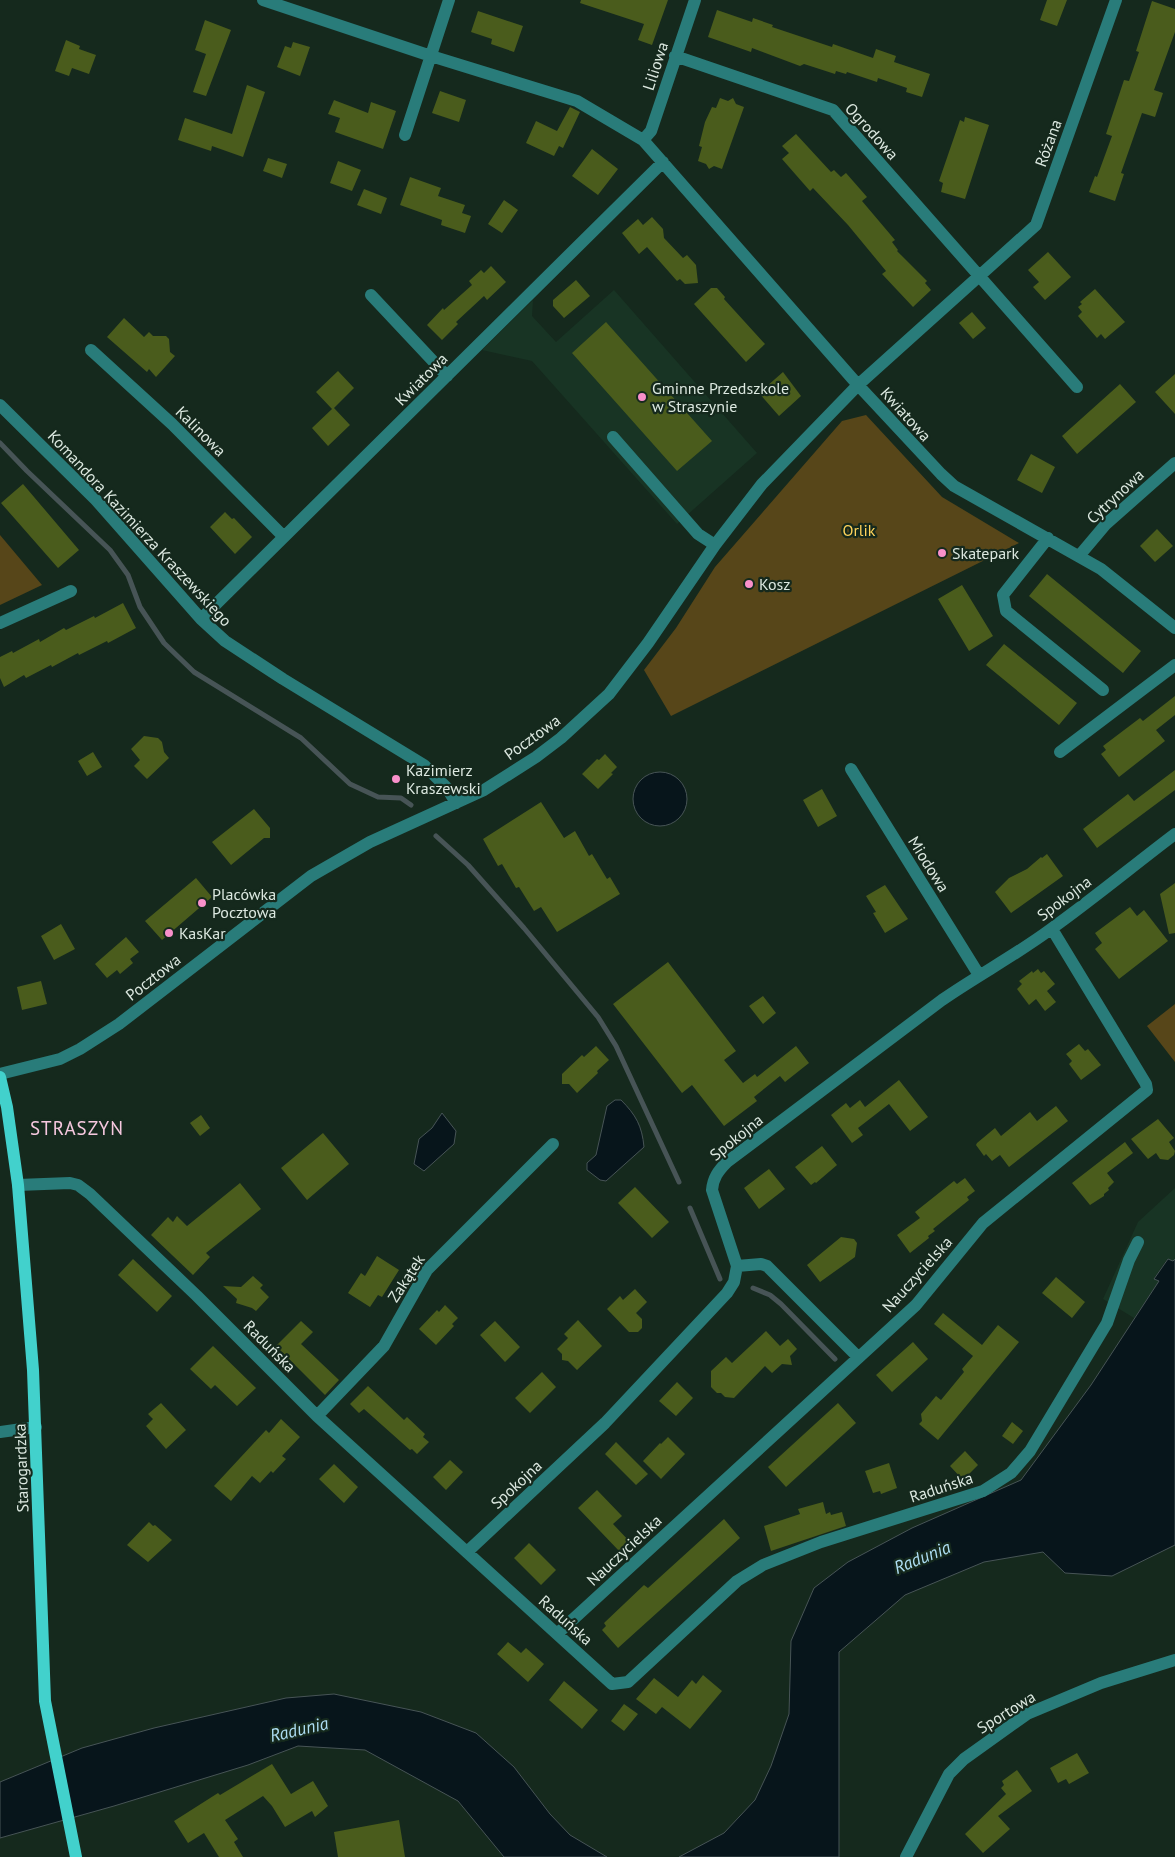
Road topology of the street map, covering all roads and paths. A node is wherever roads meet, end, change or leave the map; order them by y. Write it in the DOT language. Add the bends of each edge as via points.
graph roads {
  1 [pos="263,0"];
  2 [pos="450,0"];
  3 [pos="695,0"];
  4 [pos="1116,0"];
  5 [pos="431,56"];
  6 [pos="675,56"];
  7 [pos="405,135"];
  8 [pos="643,140"];
  9 [pos="663,162"];
  10 [pos="978,276"];
  11 [pos="371,295"];
  12 [pos="91,350"];
  13 [pos="447,376"];
  14 [pos="858,385"];
  15 [pos="1077,387"];
  16 [pos="0,405"];
  17 [pos="613,437"];
  18 [pos="1175,463"];
  19 [pos="284,537"];
  20 [pos="1048,538"];
  21 [pos="715,545"];
  22 [pos="1079,556"];
  23 [pos="71,591"];
  24 [pos="201,618"];
  25 [pos="0,623"];
  26 [pos="1175,628"];
  27 [pos="1175,665"];
  28 [pos="1103,690"];
  29 [pos="1060,752"];
  30 [pos="851,770"];
  31 [pos="456,802"];
  32 [pos="1175,834"];
  33 [pos="1052,928"];
  34 [pos="979,975"];
  35 [pos="0,1075"];
  36 [pos="553,1144"];
  37 [pos="18,1185"];
  38 [pos="1138,1242"];
  39 [pos="737,1266"];
  40 [pos="858,1357"];
  41 [pos="317,1416"];
  42 [pos="36,1427"];
  43 [pos="0,1432"];
  44 [pos="467,1552"];
  45 [pos="557,1634"];
  46 [pos="1175,1660"];
  47 [pos="76,1857"];
  48 [pos="906,1857"];
  1 -- 5 [label="street, Kwiatowa"];
  2 -- 5 [label="street"];
  3 -- 6 [label="street, Liliowa"];
  4 -- 10 [label="street, Różana" via="1036,225"];
  5 -- 7 [label="street"];
  5 -- 8 [label="street, Kwiatowa" via="578,101"];
  6 -- 8 [label="street, Liliowa" via="651,131"];
  6 -- 10 [label="street, Ogrodowa" via="833,110"];
  8 -- 9 [label="street, Kwiatowa"];
  9 -- 13 [label="street, Kwiatowa"];
  9 -- 14 [label="street, Kwiatowa"];
  10 -- 14 [label="street, Różana"];
  10 -- 15 [label="street"];
  11 -- 13 [label="street"];
  12 -- 19 [label="street, Kalinowa" via="172,424"];
  13 -- 19 [label="street, Kwiatowa"];
  14 -- 20 [label="street, Kwiatowa" via="954,486"];
  14 -- 21 [label="street, Pocztowa" via="762,484"];
  16 -- 24 [label="street, Komandora Kazimierza Kraszewskiego" via="96,500"];
  17 -- 21 [label="street" via="698,534"];
  18 -- 22 [label="street, Cytrynowa" via="1106,524"];
  19 -- 24 [label="street, Kwiatowa"];
  20 -- 22 [label="street, Kwiatowa"];
  20 -- 28 [label="street" via="1002,594 1006,611"];
  21 -- 31 [label="street, Pocztowa" via="609,694 536,757 484,790"];
  22 -- 26 [label="street, Kwiatowa"];
  23 -- 25 [label="street"];
  24 -- 31 [label="street, Komandora Kazimierza Kraszewskiego" via="233,646 283,679 424,765"];
  27 -- 29 [label="street"];
  30 -- 34 [label="street, Miodowa"];
  31 -- 35 [label="street, Pocztowa" via="370,842 311,876 83,1054"];
  32 -- 33 [label="street, Spokojna"];
  33 -- 34 [label="street, Spokojna"];
  33 -- 40 [label="street, Nauczycielska" via="1147,1090 983,1223 916,1305"];
  34 -- 39 [label="street, Spokojna" via="934,1005 718,1170 712,1190"];
  35 -- 37 [label="main road, Starogardzka"];
  36 -- 41 [label="street, Zakątek" via="427,1270 384,1346"];
  37 -- 41 [label="street, Raduńska" via="70,1183 90,1194"];
  37 -- 42 [label="main road, Starogardzka"];
  38 -- 45 [label="street, Raduńska" via="1107,1323 1030,1451 998,1483 983,1491 821,1542 763,1565 737,1581 628,1682 612,1684"];
  39 -- 40 [label="street" via="767,1266"];
  39 -- 44 [label="street, Spokojna" via="734,1282 727,1294 667,1359 605,1424"];
  40 -- 45 [label="street, Nauczycielska"];
  41 -- 44 [label="street, Raduńska"];
  42 -- 43 [label="street"];
  42 -- 47 [label="main road, Starogardzka" via="45,1701"];
  44 -- 45 [label="street, Raduńska"];
  46 -- 48 [label="street, Sportowa" via="1100,1683 1027,1714 964,1759 949,1774"];
}
